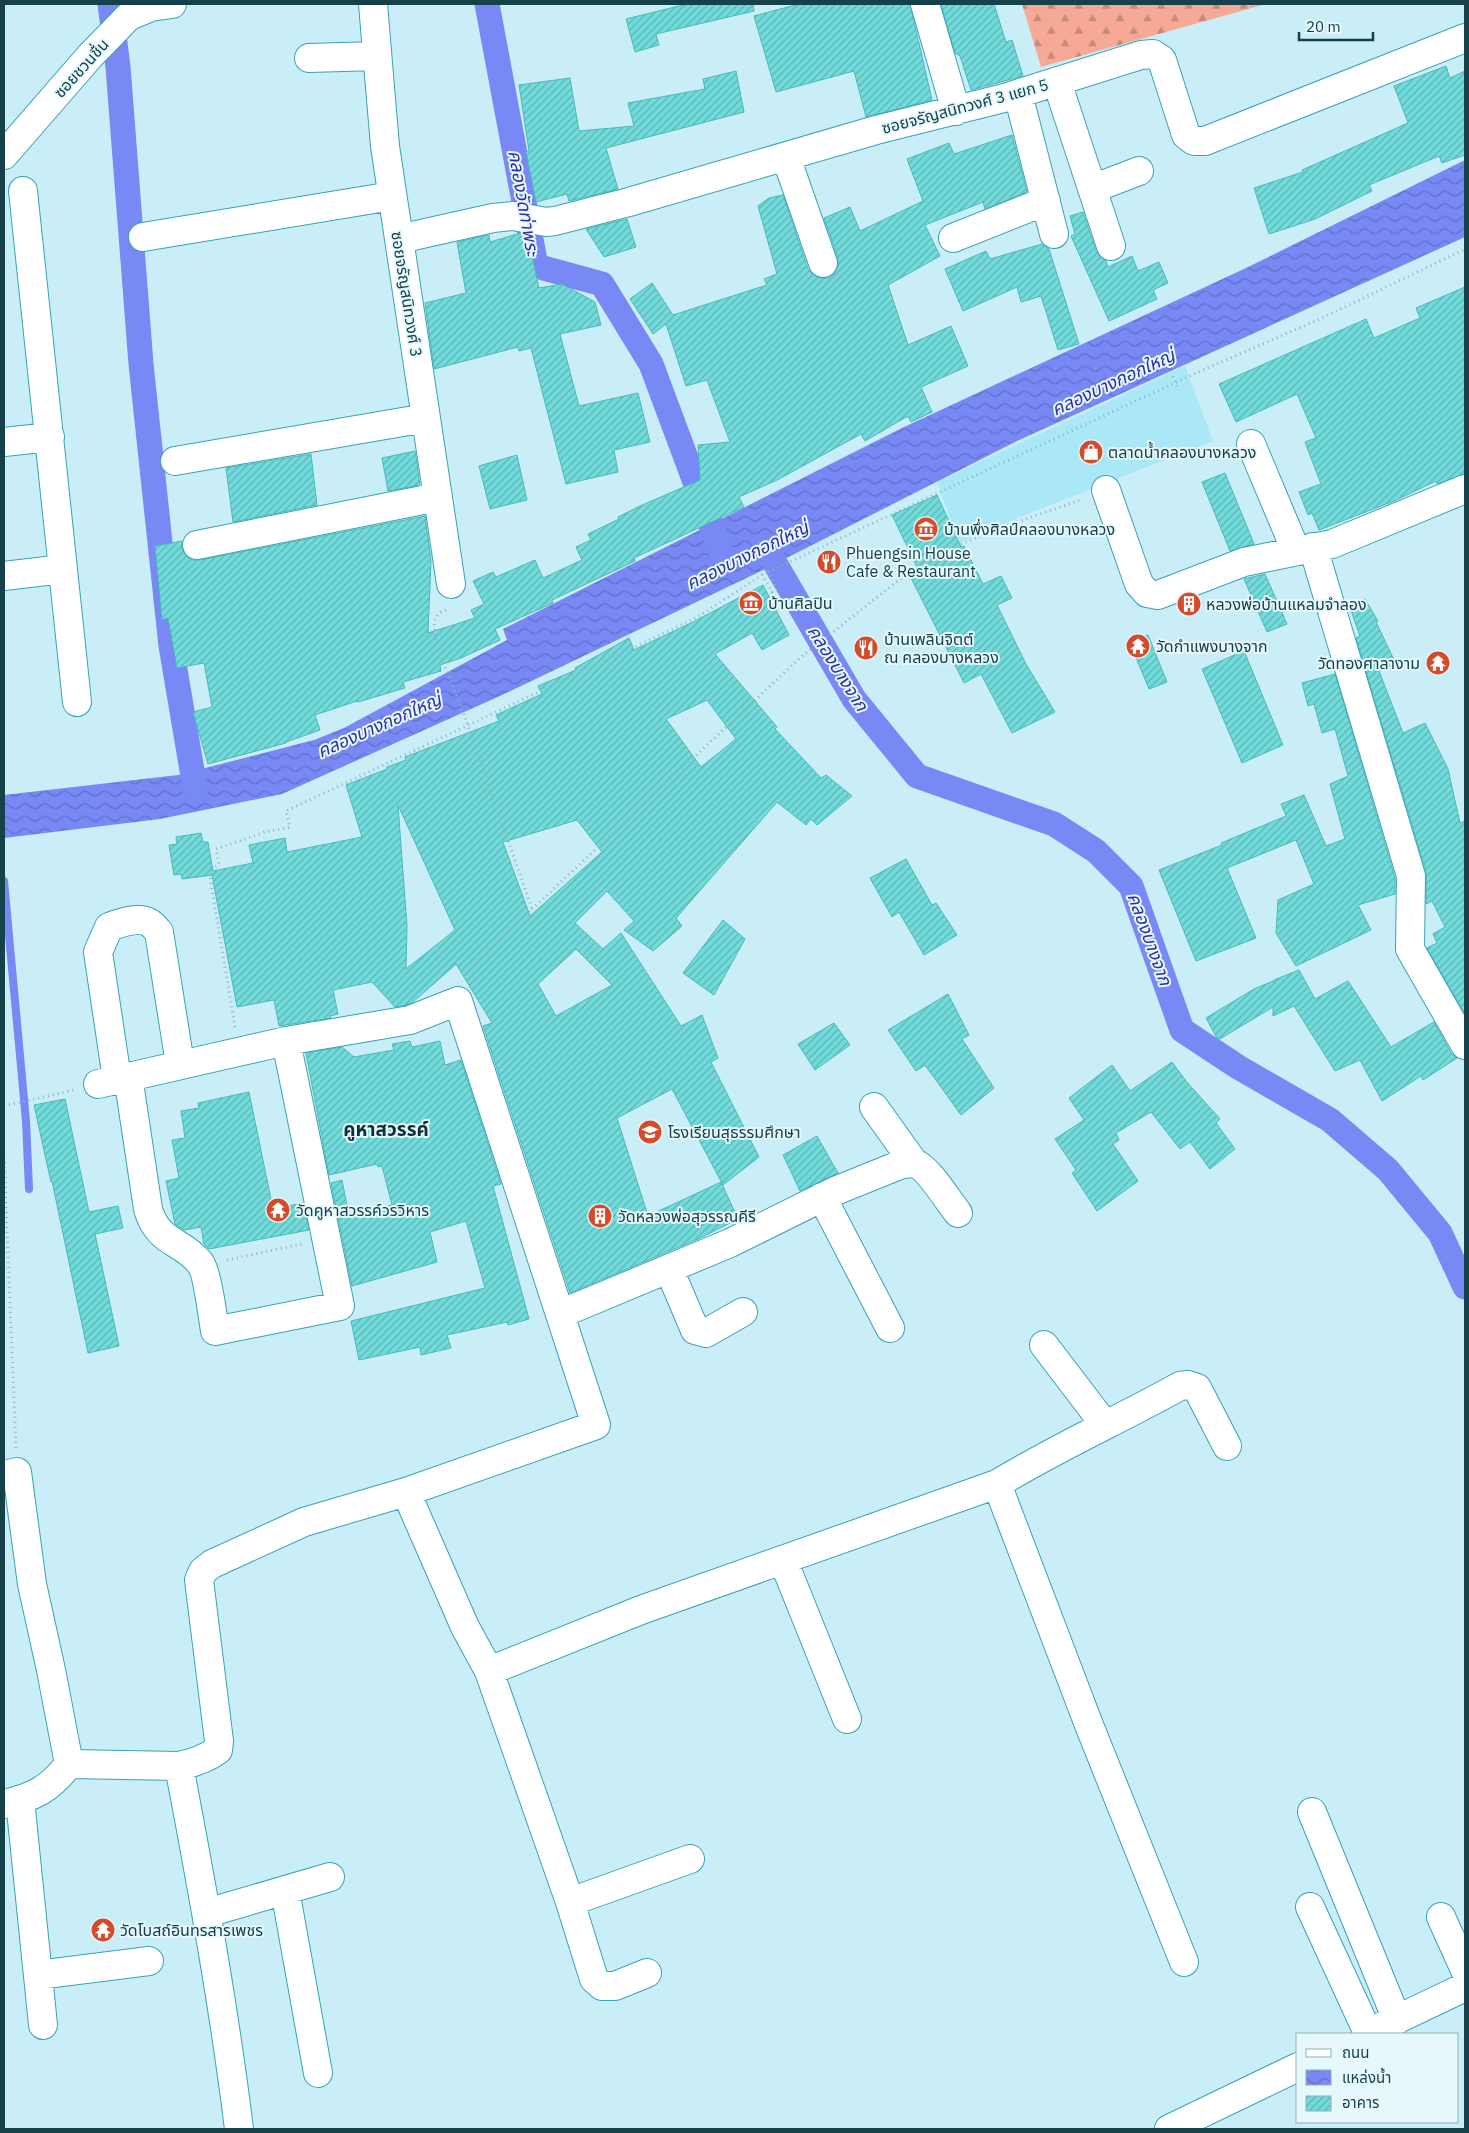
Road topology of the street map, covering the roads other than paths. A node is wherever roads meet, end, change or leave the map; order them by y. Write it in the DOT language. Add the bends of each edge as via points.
graph roads {
  1 [pos="172,4"];
  2 [pos="373,4"];
  3 [pos="925,4"];
  4 [pos="1465,38"];
  5 [pos="377,56"];
  6 [pos="309,58"];
  7 [pos="1057,82"];
  8 [pos="1018,94"];
  9 [pos="956,111"];
  10 [pos="4,155"];
  11 [pos="786,157"];
  12 [pos="1139,171"];
  13 [pos="1092,189"];
  14 [pos="23,191"];
  15 [pos="392,196"];
  16 [pos="1046,200"];
  17 [pos="1054,234"];
  18 [pos="143,237"];
  19 [pos="953,238"];
  20 [pos="399,239"];
  21 [pos="1111,246"];
  22 [pos="823,263"];
  23 [pos="426,418"];
  24 [pos="50,437"];
  25 [pos="4,442"];
  26 [pos="1250,444"];
  27 [pos="175,461"];
  28 [pos="1465,489"];
  29 [pos="1106,490"];
  30 [pos="438,497"];
  31 [pos="197,545"];
  32 [pos="1304,549"];
  33 [pos="63,569"];
  34 [pos="4,576"];
  35 [pos="451,584"];
  36 [pos="77,702"];
  37 [pos="286,1041"];
  38 [pos="1465,1045"];
  39 [pos="180,1064"];
  40 [pos="115,1079"];
  41 [pos="874,1108"];
  42 [pos="914,1163"];
  43 [pos="822,1198"];
  44 [pos="958,1213"];
  45 [pos="669,1268"];
  46 [pos="743,1312"];
  47 [pos="560,1314"];
  48 [pos="890,1328"];
  49 [pos="1044,1345"];
  50 [pos="1105,1425"];
  51 [pos="1227,1446"];
  52 [pos="10,1474"];
  53 [pos="997,1484"];
  54 [pos="406,1492"];
  55 [pos="783,1560"];
  56 [pos="488,1670"];
  57 [pos="847,1719"];
  58 [pos="69,1764"];
  59 [pos="179,1766"];
  60 [pos="12,1802"];
  61 [pos="1312,1812"];
  62 [pos="690,1859"];
  63 [pos="330,1877"];
  64 [pos="285,1890"];
  65 [pos="570,1902"];
  66 [pos="1310,1907"];
  67 [pos="207,1913"];
  68 [pos="1441,1917"];
  69 [pos="149,1961"];
  70 [pos="1184,1962"];
  71 [pos="1465,1970"];
  72 [pos="647,1973"];
  73 [pos="38,1975"];
  74 [pos="1465,1987"];
  75 [pos="1397,2020"];
  76 [pos="43,2025"];
  77 [pos="1367,2033"];
  78 [pos="1369,2033"];
  79 [pos="1296,2068"];
  80 [pos="318,2073"];
  81 [pos="239,2129"];
  82 [pos="1169,2129"];
  1 -- 10 [label="street, ซอยชวนชื่น" via="129,16"];
  2 -- 5 [label="street, ซอยจรัญสนิทวงศ์ 3"];
  3 -- 9 [label="street"];
  4 -- 7 [label="street, ซอยจรัญสนิทวงศ์ 3 แยก 5" via="1205,141 1194,141 1186,135 1162,60 1153,54 1140,55"];
  5 -- 6 [label="street"];
  5 -- 15 [label="street, ซอยจรัญสนิทวงศ์ 3" via="384,146"];
  7 -- 8 [label="street, ซอยจรัญสนิทวงศ์ 3 แยก 5"];
  7 -- 13 [label="street"];
  8 -- 9 [label="street, ซอยจรัญสนิทวงศ์ 3 แยก 5"];
  8 -- 16 [label="street"];
  9 -- 11 [label="street, ซอยจรัญสนิทวงศ์ 3 แยก 5" via="876,130"];
  11 -- 20 [label="street, ซอยจรัญสนิทวงศ์ 3 แยก 5" via="629,202 533,220 513,216 493,218"];
  11 -- 22 [label="street"];
  12 -- 13 [label="street"];
  13 -- 21 [label="street"];
  14 -- 24 [label="street"];
  15 -- 18 [label="street"];
  15 -- 20 [label="street, ซอยจรัญสนิทวงศ์ 3"];
  16 -- 17 [label="street"];
  16 -- 19 [label="street"];
  20 -- 23 [label="street, ซอยจรัญสนิทวงศ์ 3"];
  23 -- 27 [label="street"];
  23 -- 30 [label="street, ซอยจรัญสนิทวงศ์ 3"];
  24 -- 25 [label="street"];
  24 -- 33 [label="street"];
  26 -- 32 [label="street"];
  28 -- 32 [label="street" via="1332,544"];
  29 -- 32 [label="street" via="1139,584 1147,592 1158,595 1244,562"];
  30 -- 31 [label="street"];
  30 -- 35 [label="street, ซอยจรัญสนิทวงศ์ 3"];
  32 -- 38 [label="street" via="1412,876 1410,949"];
  33 -- 34 [label="street"];
  33 -- 36 [label="street"];
  37 -- 39 [label="street"];
  37 -- 40 [label="street" via="340,1306 215,1331 202,1265 161,1234 152,1221"];
  37 -- 47 [label="street" via="410,1020 458,1001"];
  39 -- 40 [label="street"];
  39 -- 40 [label="street" via="159,932 149,922 122,922 109,927 98,952"];
  41 -- 42 [label="street"];
  42 -- 43 [label="street" via="902,1164"];
  42 -- 44 [label="street" via="929,1176"];
  43 -- 45 [label="street" via="730,1243"];
  43 -- 48 [label="street"];
  45 -- 46 [label="street" via="695,1330 706,1333"];
  45 -- 47 [label="street"];
  47 -- 54 [label="street" via="596,1425"];
  49 -- 50 [label="street"];
  50 -- 51 [label="street" via="1180,1386 1188,1385 1197,1388"];
  50 -- 53 [label="street"];
  52 -- 58 [label="street"];
  53 -- 55 [label="street"];
  53 -- 70 [label="street"];
  54 -- 56 [label="street" via="465,1627"];
  54 -- 59 [label="street" via="304,1522 203,1571 199,1580 218,1750"];
  55 -- 56 [label="street" via="641,1610"];
  55 -- 57 [label="street"];
  56 -- 65 [label="street"];
  58 -- 59 [label="street"];
  58 -- 60 [label="street" via="43,1791"];
  59 -- 67 [label="street"];
  60 -- 73 [label="street"];
  61 -- 75 [label="street"];
  62 -- 65 [label="street"];
  63 -- 64 [label="street"];
  64 -- 67 [label="street"];
  64 -- 80 [label="street"];
  65 -- 72 [label="street" via="594,1979 602,1986 615,1986"];
  66 -- 77 [label="street"];
  67 -- 81 [label="street"];
  68 -- 71 [label="street"];
  69 -- 73 [label="street"];
  73 -- 76 [label="street"];
  74 -- 75 [label="street"];
  75 -- 78 [label="street"];
  79 -- 82 [label="street"];
}
